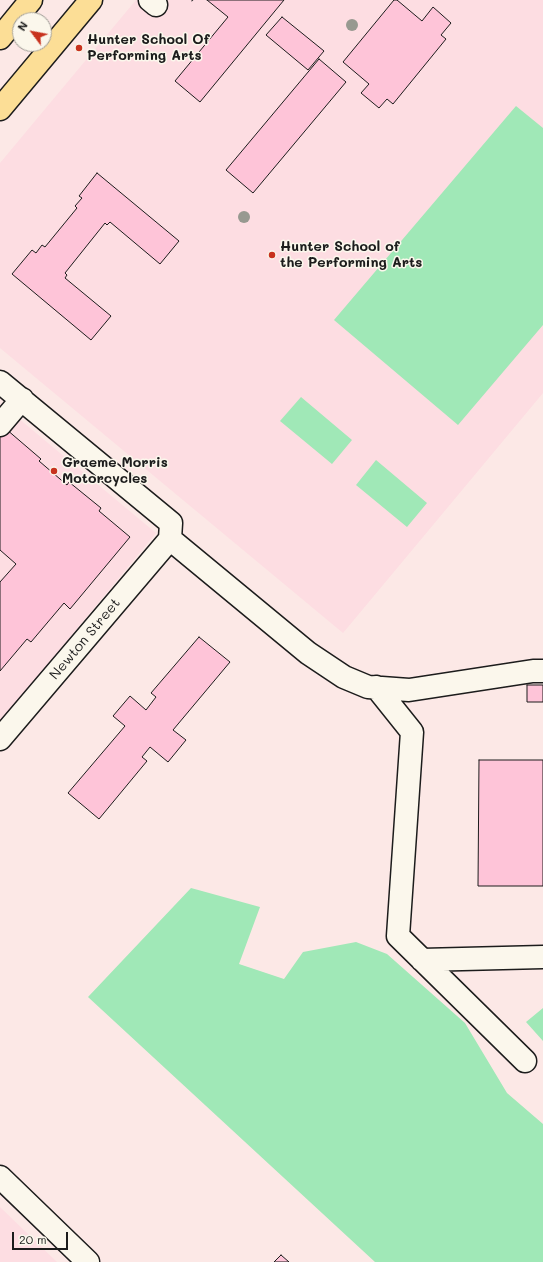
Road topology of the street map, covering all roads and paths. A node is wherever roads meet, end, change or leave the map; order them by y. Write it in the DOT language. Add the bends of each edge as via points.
graph roads {
  1 [pos="31,0"];
  2 [pos="91,0"];
  3 [pos="0,38"];
  4 [pos="0,109"];
  5 [pos="0,382"];
  6 [pos="22,399"];
  7 [pos="0,425"];
  8 [pos="170,539"];
  9 [pos="543,671"];
  10 [pos="376,687"];
  11 [pos="0,739"];
  12 [pos="543,957"];
  13 [pos="422,960"];
  14 [pos="525,1061"];
  15 [pos="0,1176"];
  16 [pos="88,1262"];
  1 -- 3 [label="main road"];
  2 -- 4 [label="main road"];
  5 -- 6 [label="street"];
  6 -- 7 [label="street"];
  6 -- 8 [label="street" via="171,523"];
  8 -- 10 [label="street" via="308,653 344,677 368,687"];
  8 -- 11 [label="street, Newton Street"];
  9 -- 10 [label="street" via="409,690"];
  10 -- 13 [label="street" via="412,732 398,936"];
  12 -- 13 [label="street"];
  13 -- 14 [label="street"];
  15 -- 16 [label="street"];
}
